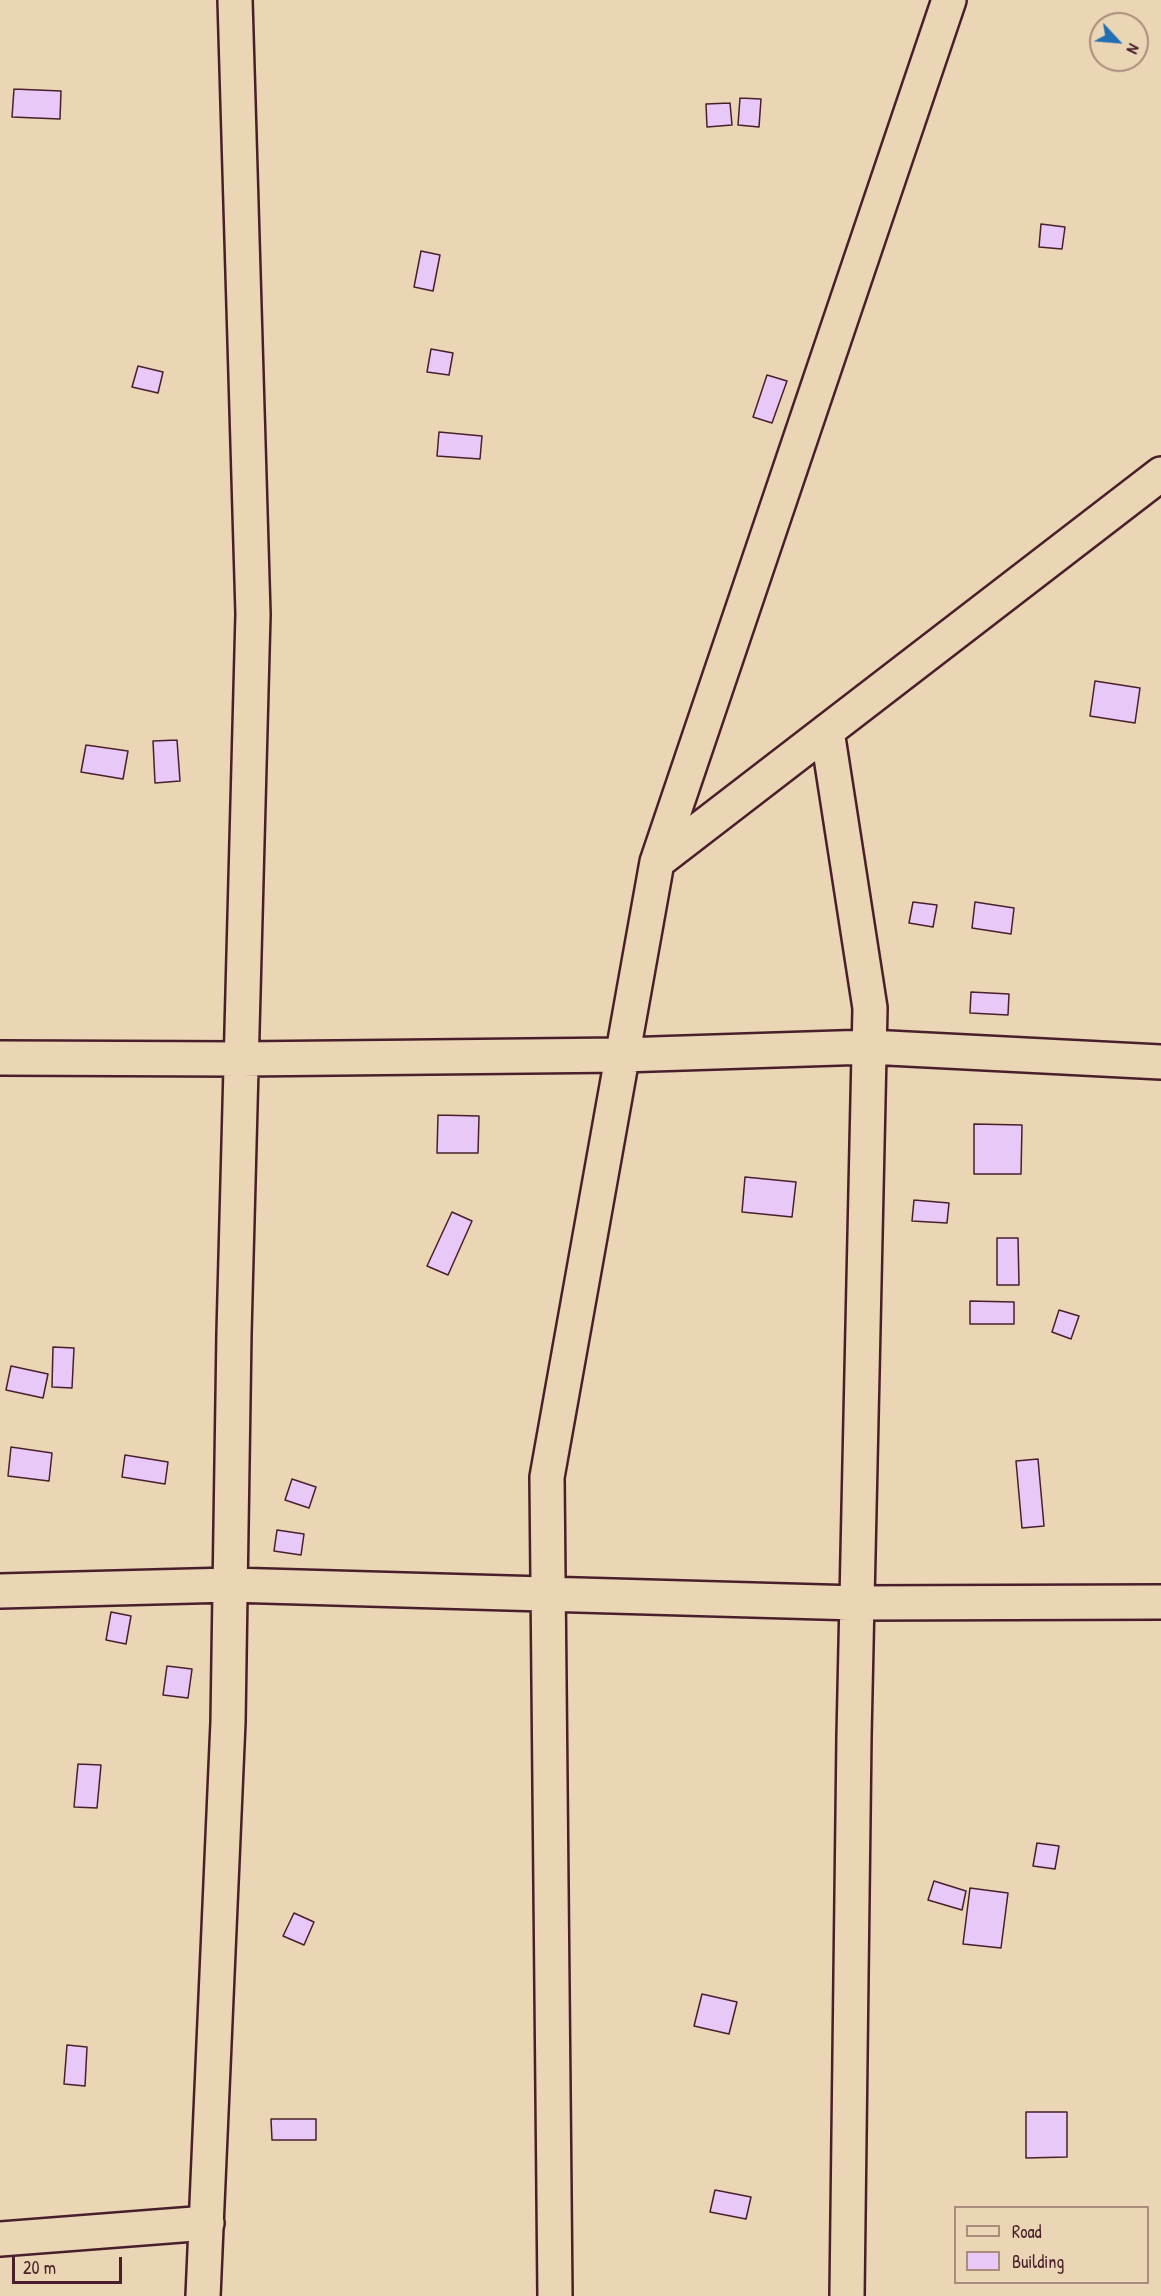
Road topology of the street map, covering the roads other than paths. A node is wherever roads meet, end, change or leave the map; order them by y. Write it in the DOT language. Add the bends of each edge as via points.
graph roads {
  1 [pos="235,0"];
  2 [pos="949,0"];
  3 [pos="1161,474"];
  4 [pos="827,731"];
  5 [pos="657,862"];
  6 [pos="869,1047"];
  7 [pos="622,1055"];
  8 [pos="0,1058"];
  9 [pos="241,1059"];
  10 [pos="1161,1062"];
  11 [pos="230,1585"];
  12 [pos="0,1591"];
  13 [pos="548,1593"];
  14 [pos="1161,1602"];
  15 [pos="857,1603"];
  16 [pos="207,2223"];
  17 [pos="2,2247"];
  18 [pos="203,2296"];
  19 [pos="555,2296"];
  20 [pos="847,2296"];
  1 -- 9 [label="street" via="253,614"];
  2 -- 5 [label="street"];
  3 -- 4 [label="street"];
  4 -- 5 [label="street"];
  4 -- 6 [label="street" via="870,1008"];
  5 -- 7 [label="street"];
  6 -- 7 [label="street"];
  6 -- 10 [label="street"];
  6 -- 15 [label="street"];
  7 -- 9 [label="street"];
  7 -- 13 [label="street" via="547,1477"];
  8 -- 9 [label="street"];
  9 -- 11 [label="street"];
  11 -- 12 [label="street"];
  11 -- 13 [label="street"];
  11 -- 16 [label="street"];
  13 -- 15 [label="street"];
  13 -- 19 [label="street"];
  14 -- 15 [label="street"];
  15 -- 20 [label="street"];
  16 -- 17 [label="street"];
  16 -- 18 [label="street"];
}
